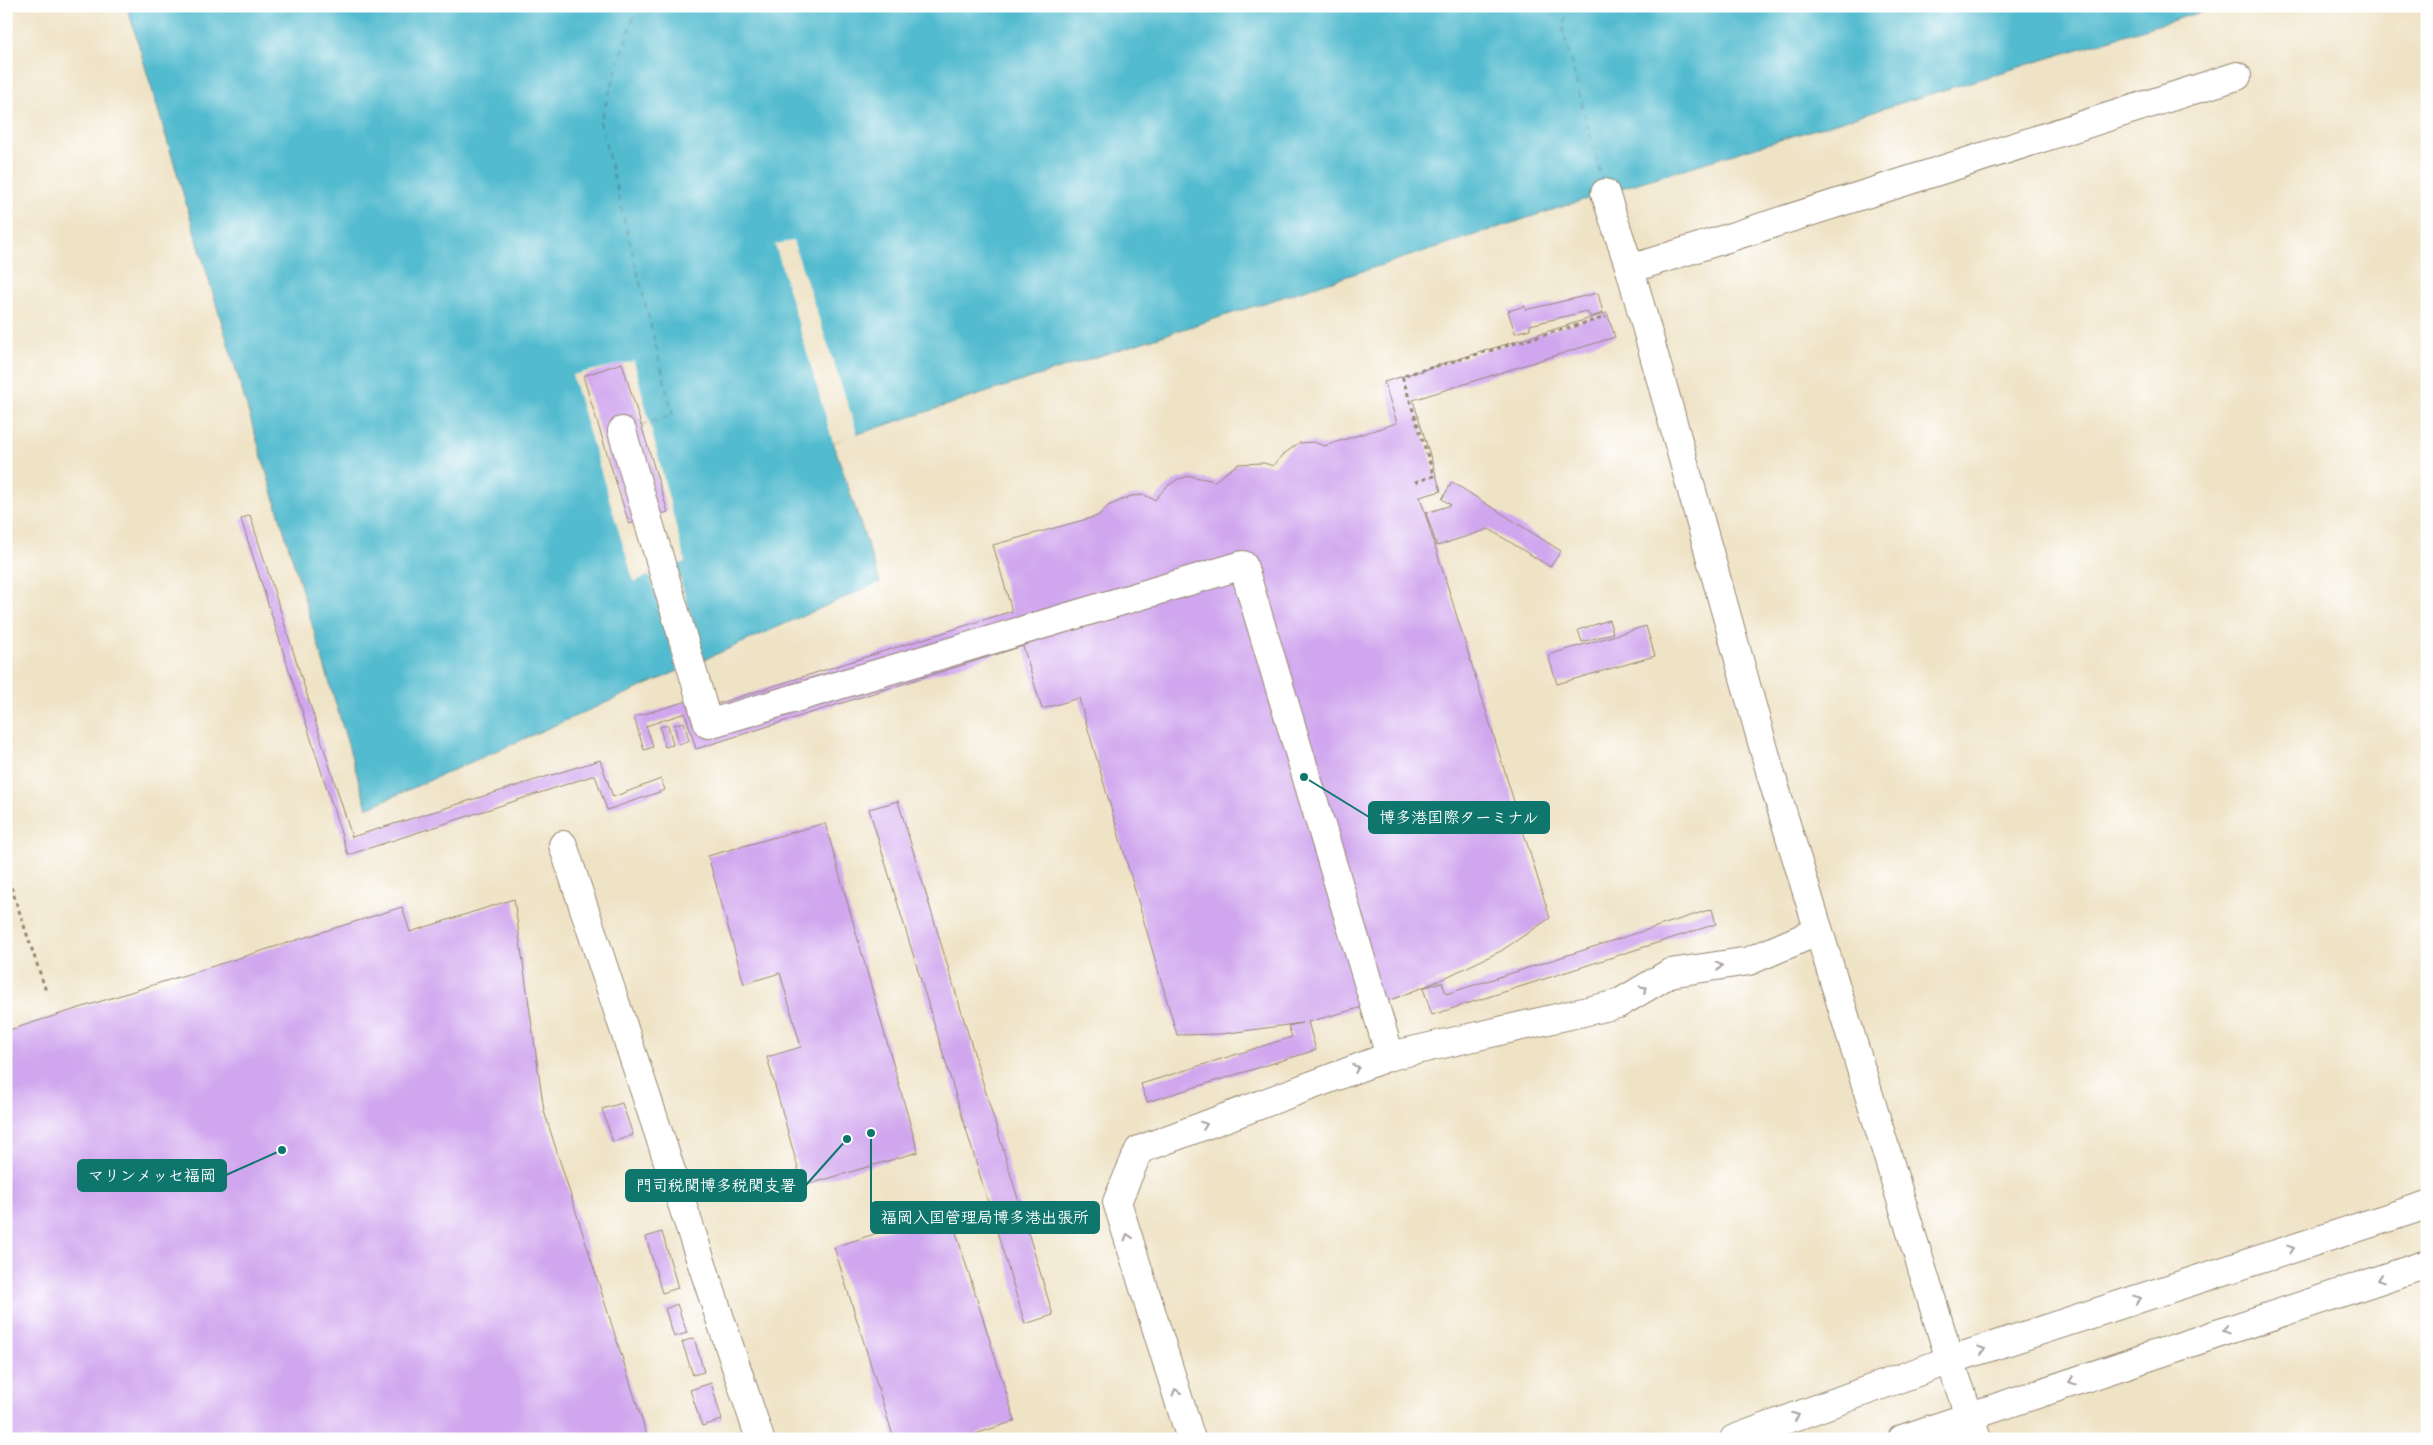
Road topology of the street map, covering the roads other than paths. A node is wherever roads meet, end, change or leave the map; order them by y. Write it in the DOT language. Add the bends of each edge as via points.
graph roads {
  1 [pos="2237,76"];
  2 [pos="1605,192"];
  3 [pos="1630,269"];
  4 [pos="622,431"];
  5 [pos="563,845"];
  6 [pos="1819,930"];
  7 [pos="1390,1056"];
  8 [pos="2427,1204"];
  9 [pos="2427,1264"];
  10 [pos="1950,1360"];
  11 [pos="1974,1426"];
  12 [pos="760,1439"];
  13 [pos="1191,1439"];
  14 [pos="1734,1439"];
  15 [pos="1902,1439"];
  1 -- 3 [label="street"];
  2 -- 3 [label="street"];
  3 -- 6 [label="street" via="1772,778"];
  4 -- 7 [label="street" via="708,724 1243,564"];
  5 -- 12 [label="street"];
  7 -- 6 [label="street, one-way" via="1618,1004 1670,974 1749,961"];
  6 -- 10 [label="street"];
  13 -- 7 [label="street, one-way" via="1117,1202 1139,1150"];
  10 -- 8 [label="street, one-way"];
  9 -- 11 [label="street, one-way"];
  10 -- 11 [label="street"];
  14 -- 10 [label="street, one-way"];
  11 -- 15 [label="street"];
}
